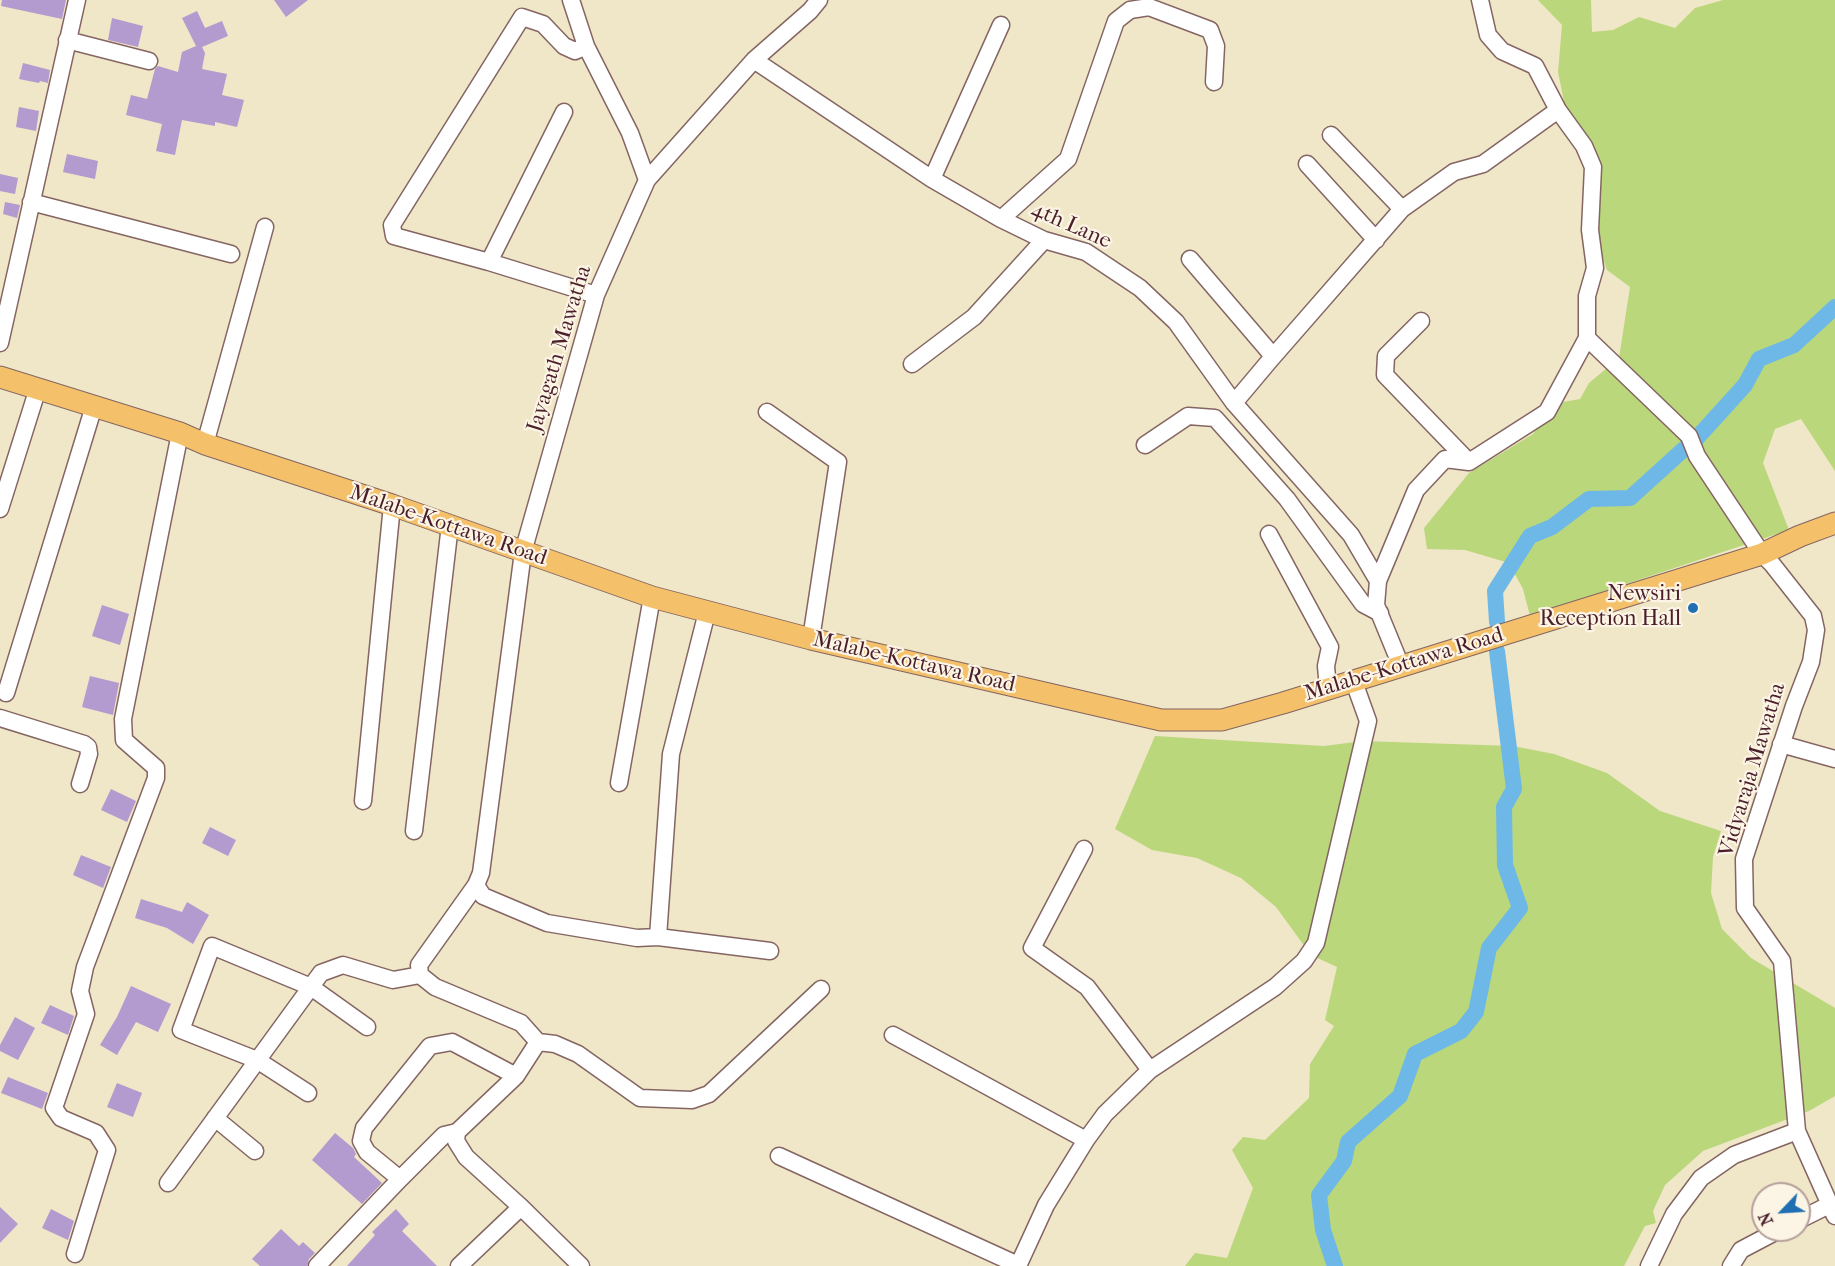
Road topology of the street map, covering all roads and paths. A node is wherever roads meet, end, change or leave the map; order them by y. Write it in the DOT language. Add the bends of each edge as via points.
graph roads {
  1 [pos="77,0"];
  2 [pos="571,0"];
  3 [pos="819,0"];
  4 [pos="1480,0"];
  5 [pos="1133,5"];
  6 [pos="1001,25"];
  7 [pos="68,40"];
  8 [pos="586,46"];
  9 [pos="754,60"];
  10 [pos="149,61"];
  11 [pos="1214,82"];
  12 [pos="1558,110"];
  13 [pos="564,112"];
  14 [pos="1331,135"];
  15 [pos="1307,164"];
  16 [pos="932,179"];
  17 [pos="647,180"];
  18 [pos="31,202"];
  19 [pos="1402,209"];
  20 [pos="1001,219"];
  21 [pos="266,227"];
  22 [pos="1044,240"];
  23 [pos="1376,240"];
  24 [pos="231,254"];
  25 [pos="1190,259"];
  26 [pos="489,262"];
  27 [pos="596,295"];
  28 [pos="1421,321"];
  29 [pos="1587,338"];
  30 [pos="0,343"];
  31 [pos="1273,356"];
  32 [pos="912,364"];
  33 [pos="0,377"];
  34 [pos="38,388"];
  35 [pos="1234,404"];
  36 [pos="94,406"];
  37 [pos="767,412"];
  38 [pos="180,433"];
  39 [pos="205,444"];
  40 [pos="1145,445"];
  41 [pos="1469,462"];
  42 [pos="392,505"];
  43 [pos="0,509"];
  44 [pos="1835,523"];
  45 [pos="450,525"];
  46 [pos="1269,534"];
  47 [pos="523,552"];
  48 [pos="1762,554"];
  49 [pos="1378,581"];
  50 [pos="652,597"];
  51 [pos="707,612"];
  52 [pos="1380,613"];
  53 [pos="811,639"];
  54 [pos="1401,666"];
  55 [pos="1354,682"];
  56 [pos="1328,689"];
  57 [pos="6,693"];
  58 [pos="0,718"];
  59 [pos="1781,744"];
  60 [pos="1835,759"];
  61 [pos="619,783"];
  62 [pos="80,784"];
  63 [pos="363,801"];
  64 [pos="414,831"];
  65 [pos="1084,849"];
  66 [pos="476,885"];
  67 [pos="658,937"];
  68 [pos="771,951"];
  69 [pos="420,975"];
  70 [pos="311,987"];
  71 [pos="821,989"];
  72 [pos="367,1027"];
  73 [pos="893,1035"];
  74 [pos="538,1042"];
  75 [pos="257,1060"];
  76 [pos="1150,1070"];
  77 [pos="516,1076"];
  78 [pos="308,1093"];
  79 [pos="215,1118"];
  80 [pos="1797,1131"];
  81 [pos="457,1132"];
  82 [pos="1086,1140"];
  83 [pos="255,1151"];
  84 [pos="779,1156"];
  85 [pos="400,1179"];
  86 [pos="168,1183"];
  87 [pos="521,1207"];
  88 [pos="1832,1210"];
  89 [pos="1811,1216"];
  90 [pos="1756,1242"];
  91 [pos="75,1254"];
  92 [pos="317,1266"];
  93 [pos="459,1266"];
  94 [pos="581,1266"];
  95 [pos="1018,1266"];
  96 [pos="1649,1266"];
  97 [pos="1731,1266"];
  1 -- 7 [label="street"];
  2 -- 8 [label="street"];
  3 -- 9 [label="street, Jayagath Mawatha"];
  4 -- 12 [label="street" via="1488,35 1502,51 1535,66"];
  5 -- 11 [label="street" via="1210,30 1216,46"];
  5 -- 20 [label="street" via="1116,21 1068,159"];
  6 -- 16 [label="street"];
  7 -- 10 [label="street"];
  7 -- 18 [label="street"];
  8 -- 17 [label="street" via="630,133"];
  8 -- 26 [label="street" via="575,51 564,46 543,24 522,17 392,225 394,236"];
  9 -- 16 [label="street, 4th Lane"];
  9 -- 17 [label="street, Jayagath Mawatha"];
  12 -- 19 [label="street" via="1483,164 1454,172"];
  12 -- 29 [label="street" via="1593,166 1590,230 1595,268 1587,296"];
  13 -- 26 [label="street"];
  14 -- 19 [label="street"];
  15 -- 23 [label="street"];
  16 -- 20 [label="street, 4th Lane"];
  17 -- 27 [label="street, Jayagath Mawatha"];
  18 -- 24 [label="street"];
  18 -- 30 [label="street"];
  19 -- 23 [label="street"];
  20 -- 22 [label="street, 4th Lane"];
  21 -- 39 [label="street"];
  22 -- 32 [label="street" via="974,317"];
  22 -- 35 [label="street, 4th Lane" via="1086,252 1140,288 1176,322"];
  23 -- 31 [label="street"];
  25 -- 31 [label="street"];
  26 -- 27 [label="street"];
  27 -- 47 [label="street, Jayagath Mawatha"];
  28 -- 41 [label="street" via="1386,356 1385,375"];
  29 -- 41 [label="street" via="1547,412"];
  29 -- 48 [label="street, Vidyaraja Mawatha" via="1689,436 1697,456"];
  31 -- 35 [label="street"];
  33 -- 34 [label="main road, Malabe-Kottawa Road"];
  34 -- 36 [label="main road, Malabe-Kottawa Road"];
  34 -- 43 [label="street"];
  35 -- 49 [label="street, 4th Lane" via="1351,535"];
  36 -- 38 [label="main road, Malabe-Kottawa Road"];
  36 -- 57 [label="street"];
  37 -- 53 [label="street" via="838,462"];
  38 -- 39 [label="main road, Malabe-Kottawa Road"];
  38 -- 91 [label="street" via="123,718 124,740 156,768 156,778 86,967 80,991 86,1014 54,1108 61,1118 96,1133 107,1150"];
  39 -- 42 [label="main road, Malabe-Kottawa Road"];
  40 -- 52 [label="street" via="1188,416 1215,418 1287,499 1363,604"];
  41 -- 49 [label="street" via="1445,459 1416,490"];
  42 -- 45 [label="main road, Malabe-Kottawa Road"];
  42 -- 63 [label="street"];
  44 -- 48 [label="main road, Malabe-Kottawa Road"];
  45 -- 47 [label="main road, Malabe-Kottawa Road"];
  45 -- 64 [label="street"];
  46 -- 56 [label="street" via="1330,647 1326,666"];
  47 -- 50 [label="main road, Malabe-Kottawa Road"];
  47 -- 66 [label="street, Jayagath Mawatha" via="481,873"];
  48 -- 54 [label="main road, Malabe-Kottawa Road"];
  48 -- 59 [label="street, Vidyaraja Mawatha" via="1813,616 1816,630 1811,662"];
  49 -- 52 [label="street" via="1376,605"];
  50 -- 51 [label="main road, Malabe-Kottawa Road"];
  50 -- 61 [label="street"];
  51 -- 53 [label="main road, Malabe-Kottawa Road"];
  51 -- 67 [label="street" via="671,754"];
  52 -- 54 [label="street"];
  53 -- 56 [label="main road, Malabe-Kottawa Road" via="1161,720 1222,720"];
  54 -- 55 [label="main road, Malabe-Kottawa Road"];
  55 -- 56 [label="main road, Malabe-Kottawa Road"];
  55 -- 76 [label="street" via="1368,721 1316,943 1304,961 1275,987"];
  58 -- 62 [label="street" via="88,747"];
  59 -- 60 [label="street"];
  59 -- 80 [label="street, Vidyaraja Mawatha" via="1744,859 1745,908 1782,961"];
  65 -- 76 [label="street" via="1032,948 1087,987"];
  66 -- 67 [label="street" via="483,896 547,923 637,938"];
  66 -- 69 [label="street" via="419,965"];
  67 -- 68 [label="street"];
  69 -- 70 [label="street" via="393,980 343,965 321,973"];
  69 -- 74 [label="street" via="435,987 521,1023"];
  70 -- 72 [label="street"];
  70 -- 75 [label="street"];
  70 -- 75 [label="street" via="212,946 181,1030"];
  71 -- 74 [label="street" via="709,1094 692,1100 640,1098 578,1054"];
  73 -- 82 [label="street"];
  74 -- 77 [label="street"];
  75 -- 78 [label="street"];
  75 -- 79 [label="street"];
  76 -- 82 [label="street" via="1104,1114"];
  77 -- 81 [label="street"];
  77 -- 85 [label="street" via="452,1042 430,1046 364,1128 361,1142 367,1152"];
  79 -- 83 [label="street"];
  79 -- 86 [label="street"];
  80 -- 88 [label="street, Vidyaraja Mawatha"];
  80 -- 96 [label="street" via="1734,1155 1701,1178 1674,1214"];
  81 -- 85 [label="street" via="444,1136"];
  81 -- 87 [label="street" via="456,1141 466,1157"];
  82 -- 95 [label="street" via="1046,1205"];
  84 -- 95 [label="street"];
  85 -- 92 [label="street"];
  87 -- 93 [label="street"];
  87 -- 94 [label="street"];
  88 -- 89 [label="street"];
  90 -- 97 [label="street" via="1740,1250"];
}
